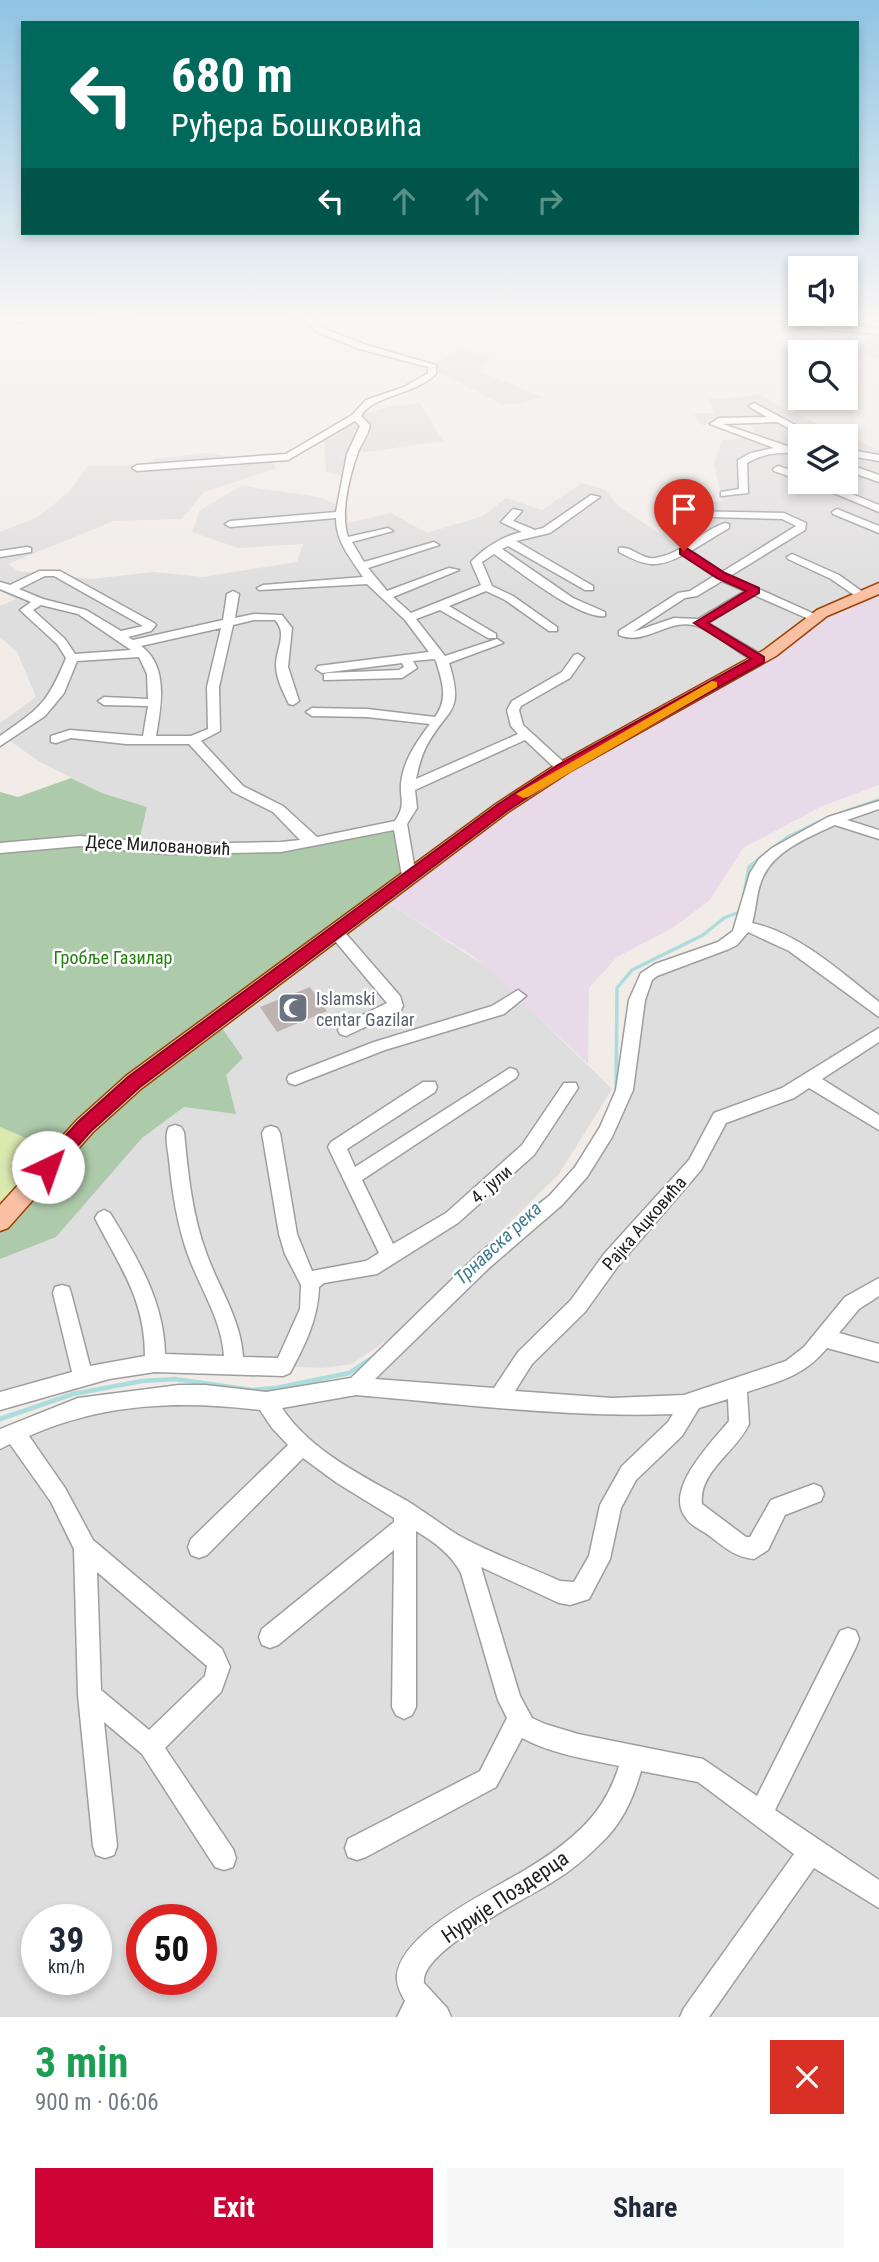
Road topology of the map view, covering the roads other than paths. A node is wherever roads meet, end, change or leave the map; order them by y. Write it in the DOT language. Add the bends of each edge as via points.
graph roads {
  1 [pos="359,409"];
  2 [pos="760,409"];
  3 [pos="356,417"];
  4 [pos="779,419"];
  5 [pos="788,424"];
  6 [pos="788,449"];
  7 [pos="858,454"];
  8 [pos="879,458"];
  9 [pos="137,468"];
  10 [pos="778,469"];
  11 [pos="858,471"];
  12 [pos="788,473"];
  13 [pos="879,480"];
  14 [pos="726,494"];
  15 [pos="842,494"];
  16 [pos="595,497"];
  17 [pos="879,509"];
  18 [pos="517,512"];
  19 [pos="837,512"];
  20 [pos="681,514"];
  21 [pos="340,515"];
  22 [pos="230,523"];
  23 [pos="725,526"];
  24 [pos="879,530"];
  25 [pos="388,531"];
  26 [pos="533,533"];
  27 [pos="344,541"];
  28 [pos="508,541"];
  29 [pos="434,545"];
  30 [pos="27,550"];
  31 [pos="494,550"];
  32 [pos="622,550"];
  33 [pos="684,551"];
  34 [pos="0,554"];
  35 [pos="792,557"];
  36 [pos="363,566"];
  37 [pos="453,570"];
  38 [pos="721,576"];
  39 [pos="370,580"];
  40 [pos="5,587"];
  41 [pos="486,587"];
  42 [pos="262,588"];
  43 [pos="589,588"];
  44 [pos="879,588"];
  45 [pos="755,590"];
  46 [pos="233,594"];
  47 [pos="861,595"];
  48 [pos="384,596"];
  49 [pos="39,600"];
  50 [pos="440,605"];
  51 [pos="601,614"];
  52 [pos="409,618"];
  53 [pos="815,618"];
  54 [pos="230,623"];
  55 [pos="700,623"];
  56 [pos="553,629"];
  57 [pos="119,635"];
  58 [pos="131,644"];
  59 [pos="143,653"];
  60 [pos="72,658"];
  61 [pos="439,658"];
  62 [pos="578,658"];
  63 [pos="760,659"];
  64 [pos="325,673"];
  65 [pos="104,701"];
  66 [pos="293,701"];
  67 [pos="155,703"];
  68 [pos="312,712"];
  69 [pos="439,721"];
  70 [pos="524,735"];
  71 [pos="56,739"];
  72 [pos="193,740"];
  73 [pos="149,741"];
  74 [pos="0,742"];
  75 [pos="563,768"];
  76 [pos="408,788"];
  77 [pos="879,805"];
  78 [pos="833,820"];
  79 [pos="400,824"];
  80 [pos="879,835"];
  81 [pos="315,842"];
  82 [pos="0,848"];
  83 [pos="409,876"];
  84 [pos="744,926"];
  85 [pos="336,932"];
  86 [pos="518,996"];
  87 [pos="879,1011"];
  88 [pos="346,1030"];
  89 [pos="878,1036"];
  90 [pos="510,1074"];
  91 [pos="296,1079"];
  92 [pos="808,1079"];
  93 [pos="429,1087"];
  94 [pos="570,1088"];
  95 [pos="879,1123"];
  96 [pos="175,1132"];
  97 [pos="271,1133"];
  98 [pos="352,1178"];
  99 [pos="104,1219"];
  100 [pos="0,1221"];
  101 [pos="390,1256"];
  102 [pos="310,1283"];
  103 [pos="879,1286"];
  104 [pos="62,1293"];
  105 [pos="824,1338"];
  106 [pos="879,1353"];
  107 [pos="155,1363"];
  108 [pos="233,1367"];
  109 [pos="83,1378"];
  110 [pos="356,1386"];
  111 [pos="737,1387"];
  112 [pos="499,1398"];
  113 [pos="0,1401"];
  114 [pos="266,1401"];
  115 [pos="692,1402"];
  116 [pos="7,1436"];
  117 [pos="302,1445"];
  118 [pos="814,1494"];
  119 [pos="404,1520"];
  120 [pos="450,1541"];
  121 [pos="199,1547"];
  122 [pos="85,1548"];
  123 [pos="270,1637"];
  124 [pos="848,1639"];
  125 [pos="90,1695"];
  126 [pos="404,1707"];
  127 [pos="519,1720"];
  128 [pos="150,1746"];
  129 [pos="634,1758"];
  130 [pos="761,1813"];
  131 [pos="105,1846"];
  132 [pos="357,1848"];
  133 [pos="811,1851"];
  134 [pos="225,1858"];
  135 [pos="879,1895"];
  136 [pos="423,2012"];
  137 [pos="693,2017"];
  1 -- 3 [label="street"];
  2 -- 4 [label="street"];
  3 -- 9 [label="street" via="288,457"];
  3 -- 21 [label="street" via="365,425 352,454"];
  4 -- 5 [label="street"];
  4 -- 6 [label="street" via="715,424"];
  6 -- 14 [label="street" via="749,456 742,462 744,491"];
  7 -- 8 [label="street"];
  10 -- 12 [label="street"];
  11 -- 13 [label="street"];
  15 -- 17 [label="street"];
  16 -- 26 [label="street" via="546,531"];
  18 -- 26 [label="street" via="506,522"];
  19 -- 24 [label="street"];
  20 -- 38 [label="street" via="784,516 802,525"];
  21 -- 22 [label="street"];
  21 -- 27 [label="street"];
  23 -- 33 [label="street"];
  25 -- 27 [label="street"];
  26 -- 28 [label="street"];
  27 -- 36 [label="street"];
  28 -- 31 [label="street"];
  28 -- 43 [label="street"];
  29 -- 36 [label="street"];
  30 -- 34 [label="street"];
  31 -- 41 [label="street" via="476,562"];
  31 -- 51 [label="street" via="574,603"];
  32 -- 33 [label="street" via="651,562"];
  33 -- 38 [label="street"];
  35 -- 47 [label="street"];
  36 -- 39 [label="street"];
  37 -- 48 [label="street"];
  38 -- 45 [label="street"];
  38 -- 55 [label="street" via="623,633 643,634 671,621"];
  39 -- 42 [label="street"];
  39 -- 48 [label="street"];
  40 -- 49 [label="street"];
  40 -- 57 [label="street" via="55,573 150,625"];
  41 -- 50 [label="street"];
  41 -- 56 [label="street"];
  44 -- 47 [label="main road"];
  45 -- 53 [label="street"];
  45 -- 55 [label="street"];
  46 -- 54 [label="street"];
  47 -- 53 [label="main road"];
  48 -- 52 [label="street"];
  49 -- 57 [label="street" via="82,612"];
  49 -- 60 [label="street" via="26,610"];
  50 -- 52 [label="street"];
  50 -- 61 [label="street" via="494,640"];
  52 -- 61 [label="street"];
  53 -- 63 [label="main road"];
  54 -- 58 [label="street"];
  54 -- 66 [label="street" via="266,615 282,621 289,635 281,666"];
  54 -- 72 [label="street" via="213,685 210,709 214,731"];
  55 -- 63 [label="street"];
  57 -- 58 [label="street"];
  58 -- 59 [label="street"];
  59 -- 60 [label="street"];
  59 -- 67 [label="street" via="153,674"];
  60 -- 74 [label="street" via="58,692 41,713"];
  61 -- 64 [label="street" via="406,659 411,668 402,674"];
  61 -- 69 [label="street" via="448,678 450,699"];
  62 -- 70 [label="street" via="566,675 514,706 514,721"];
  63 -- 75 [label="main road"];
  65 -- 67 [label="street"];
  67 -- 73 [label="street"];
  68 -- 69 [label="street"];
  69 -- 76 [label="street" via="417,753"];
  70 -- 75 [label="street"];
  70 -- 76 [label="street"];
  71 -- 73 [label="street" via="70,734"];
  72 -- 73 [label="street"];
  72 -- 81 [label="street" via="238,789 278,809"];
  75 -- 83 [label="main road"];
  76 -- 79 [label="street" via="410,808"];
  77 -- 78 [label="street"];
  78 -- 80 [label="street"];
  78 -- 84 [label="street" via="760,866"];
  79 -- 81 [label="street, Десе Миловановић"];
  79 -- 83 [label="street"];
  81 -- 82 [label="street, Десе Миловановић" via="216,850 79,841"];
  83 -- 85 [label="main road"];
  84 -- 87 [label="street" via="774,934"];
  84 -- 110 [label="street" via="720,948 647,975 635,1018 626,1084 608,1125 573,1181"];
  85 -- 88 [label="street" via="395,1006"];
  85 -- 100 [label="main road" via="114,1099"];
  86 -- 91 [label="street" via="498,1010 391,1042"];
  89 -- 92 [label="street, Рајка Ацковића"];
  90 -- 98 [label="street"];
  92 -- 95 [label="street"];
  92 -- 112 [label="street, Рајка Ацковића" via="776,1099 720,1118 695,1165 611,1260 578,1307 525,1358"];
  93 -- 98 [label="street" via="339,1143 338,1151"];
  94 -- 101 [label="street, 4. јули" via="512,1167 452,1218"];
  96 -- 108 [label="street" via="188,1221 229,1328"];
  97 -- 102 [label="street" via="288,1234 301,1274"];
  98 -- 101 [label="street"];
  99 -- 107 [label="street" via="143,1283 156,1337"];
  101 -- 102 [label="street, 4. јули" via="370,1268 320,1276"];
  102 -- 108 [label="street" via="309,1309 284,1367"];
  103 -- 105 [label="street" via="852,1303"];
  104 -- 109 [label="street"];
  105 -- 106 [label="street"];
  105 -- 111 [label="street" via="792,1368"];
  107 -- 108 [label="street"];
  107 -- 109 [label="street"];
  109 -- 113 [label="street"];
  110 -- 112 [label="street"];
  110 -- 114 [label="street"];
  111 -- 115 [label="street"];
  111 -- 118 [label="street" via="739,1424 690,1487 688,1503 693,1511 742,1547 754,1548 778,1507"];
  112 -- 115 [label="street" via="600,1406"];
  114 -- 116 [label="street" via="205,1394 122,1400 61,1413"];
  114 -- 117 [label="street" via="277,1420"];
  115 -- 120 [label="street" via="675,1429 629,1473 611,1506 599,1559 581,1591 559,1592"];
  116 -- 122 [label="street" via="58,1495"];
  117 -- 119 [label="street"];
  117 -- 121 [label="street"];
  119 -- 120 [label="street"];
  119 -- 123 [label="street"];
  119 -- 126 [label="street"];
  120 -- 127 [label="street" via="471,1569"];
  122 -- 125 [label="street"];
  122 -- 128 [label="street" via="219,1665 213,1684"];
  124 -- 130 [label="street"];
  125 -- 128 [label="street"];
  125 -- 131 [label="street"];
  127 -- 129 [label="street" via="532,1731 558,1741"];
  127 -- 132 [label="street" via="488,1779"];
  128 -- 134 [label="street"];
  129 -- 130 [label="street" via="703,1771"];
  129 -- 136 [label="street, Нурије Поздерца" via="611,1813 583,1842 548,1871 444,1935 417,1958 411,1985"];
  130 -- 133 [label="street"];
  133 -- 135 [label="street"];
  133 -- 137 [label="street"];
}
